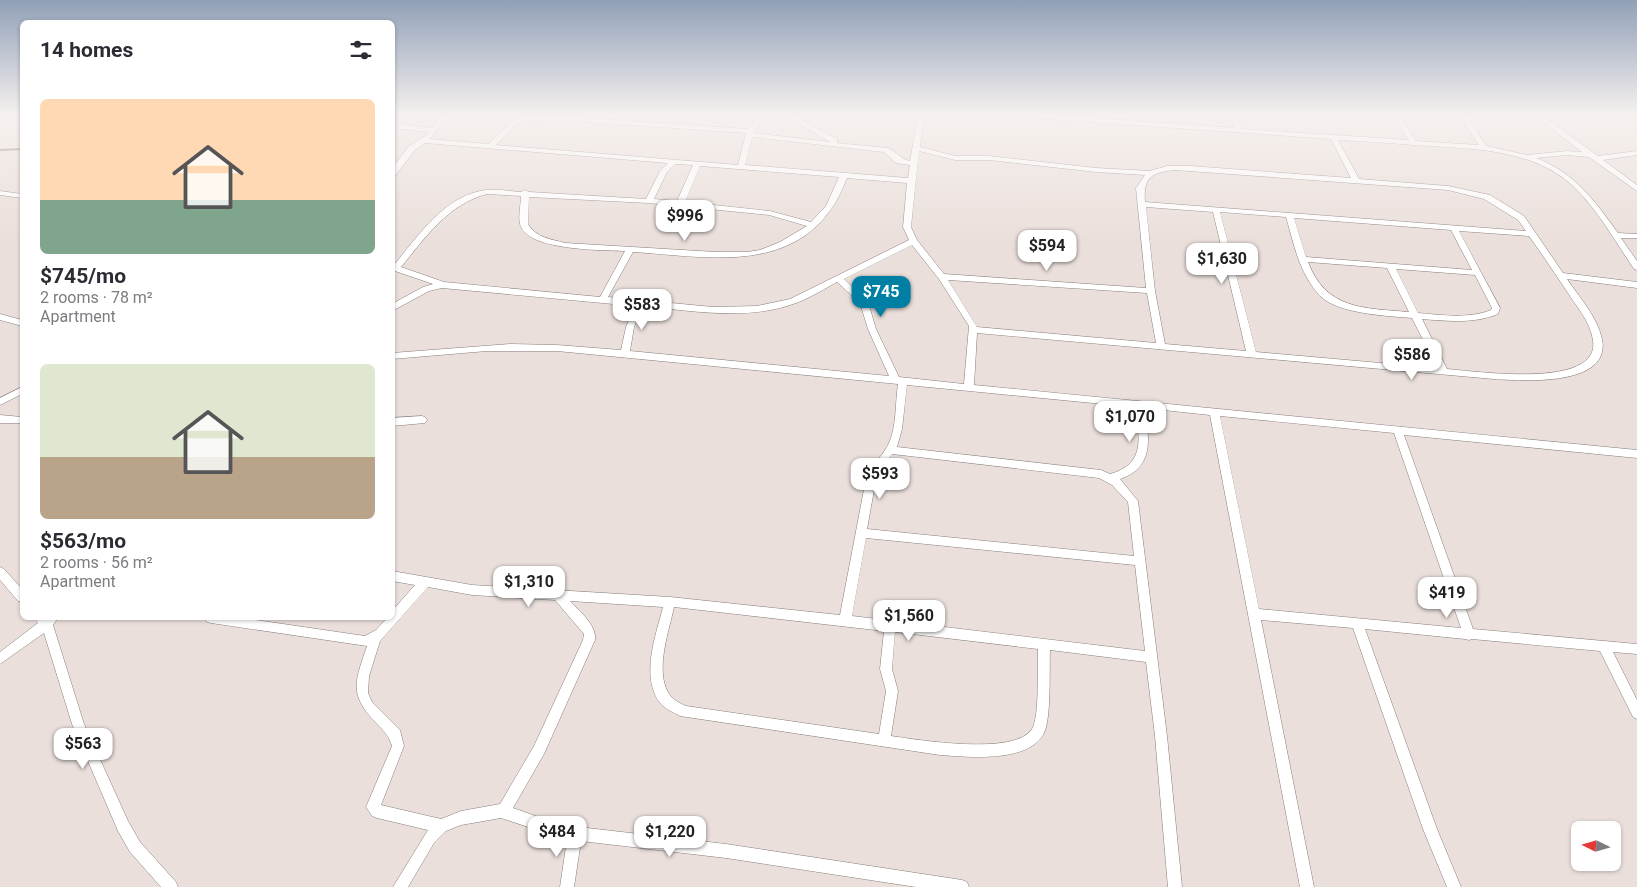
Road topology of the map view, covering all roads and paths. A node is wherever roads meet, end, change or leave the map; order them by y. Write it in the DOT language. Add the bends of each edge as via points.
graph roads {
  1 [pos="405,157"];
  2 [pos="630,157"];
  3 [pos="744,157"];
  4 [pos="896,157"];
  5 [pos="914,157"];
  6 [pos="953,157"];
  7 [pos="1344,157"];
  8 [pos="1526,157"];
  9 [pos="1553,157"];
  10 [pos="1592,157"];
  11 [pos="674,161"];
  12 [pos="698,163"];
  13 [pos="913,164"];
  14 [pos="741,167"];
  15 [pos="395,170"];
  16 [pos="1150,173"];
  17 [pos="844,175"];
  18 [pos="1563,176"];
  19 [pos="1356,180"];
  20 [pos="911,181"];
  21 [pos="1637,189"];
  22 [pos="525,192"];
  23 [pos="0,193"];
  24 [pos="20,196"];
  25 [pos="649,201"];
  26 [pos="680,204"];
  27 [pos="1141,204"];
  28 [pos="1216,210"];
  29 [pos="1289,215"];
  30 [pos="812,225"];
  31 [pos="1454,228"];
  32 [pos="1533,234"];
  33 [pos="1615,235"];
  34 [pos="1637,236"];
  35 [pos="913,241"];
  36 [pos="630,250"];
  37 [pos="1304,259"];
  38 [pos="1390,266"];
  39 [pos="395,267"];
  40 [pos="1637,267"];
  41 [pos="1478,273"];
  42 [pos="1560,276"];
  43 [pos="838,278"];
  44 [pos="942,278"];
  45 [pos="443,285"];
  46 [pos="1637,285"];
  47 [pos="1151,291"];
  48 [pos="604,299"];
  49 [pos="640,303"];
  50 [pos="395,306"];
  51 [pos="1415,315"];
  52 [pos="0,317"];
  53 [pos="20,322"];
  54 [pos="974,330"];
  55 [pos="1161,346"];
  56 [pos="624,353"];
  57 [pos="1252,355"];
  58 [pos="395,356"];
  59 [pos="1444,372"];
  60 [pos="899,380"];
  61 [pos="969,387"];
  62 [pos="20,391"];
  63 [pos="0,402"];
  64 [pos="1138,404"];
  65 [pos="1214,411"];
  66 [pos="0,419"];
  67 [pos="20,420"];
  68 [pos="422,420"];
  69 [pos="395,422"];
  70 [pos="1397,429"];
  71 [pos="890,450"];
  72 [pos="1637,454"];
  73 [pos="1110,478"];
  74 [pos="862,533"];
  75 [pos="1140,561"];
  76 [pos="0,572"];
  77 [pos="395,577"];
  78 [pos="425,582"];
  79 [pos="20,595"];
  80 [pos="560,596"];
  81 [pos="670,602"];
  82 [pos="1254,614"];
  83 [pos="395,616"];
  84 [pos="47,620"];
  85 [pos="225,620"];
  86 [pos="391,620"];
  87 [pos="845,621"];
  88 [pos="1357,624"];
  89 [pos="890,627"];
  90 [pos="1470,635"];
  91 [pos="375,638"];
  92 [pos="1044,646"];
  93 [pos="1604,646"];
  94 [pos="1637,649"];
  95 [pos="1151,657"];
  96 [pos="0,659"];
  97 [pos="1637,713"];
  98 [pos="884,741"];
  99 [pos="504,811"];
  100 [pos="441,826"];
  101 [pos="575,833"];
  102 [pos="171,887"];
  103 [pos="400,887"];
  104 [pos="567,887"];
  105 [pos="962,887"];
  106 [pos="1176,887"];
  107 [pos="1307,887"];
  108 [pos="1454,887"];
  1 -- 15 [label="street"];
  2 -- 11 [label="street"];
  3 -- 14 [label="street"];
  4 -- 13 [label="street"];
  5 -- 13 [label="street"];
  6 -- 16 [label="street"];
  7 -- 19 [label="street"];
  8 -- 18 [label="street"];
  9 -- 18 [label="street"];
  10 -- 21 [label="street"];
  11 -- 12 [label="street"];
  11 -- 25 [label="street" via="664,171"];
  12 -- 14 [label="street"];
  12 -- 26 [label="street"];
  13 -- 20 [label="street"];
  14 -- 17 [label="street"];
  16 -- 19 [label="street" via="1160,169 1190,168"];
  16 -- 27 [label="street" via="1142,181"];
  17 -- 20 [label="street"];
  17 -- 30 [label="street" via="826,211"];
  18 -- 33 [label="street" via="1582,193"];
  19 -- 32 [label="street" via="1448,188 1481,195 1512,212"];
  20 -- 35 [label="street" via="907,227"];
  22 -- 25 [label="street"];
  22 -- 36 [label="street" via="524,224 539,239 565,245"];
  22 -- 39 [label="street" via="487,192 466,198 440,217"];
  23 -- 24 [label="street"];
  25 -- 26 [label="street"];
  26 -- 30 [label="street" via="770,213"];
  27 -- 28 [label="street"];
  27 -- 47 [label="street"];
  28 -- 29 [label="street"];
  28 -- 57 [label="street"];
  29 -- 31 [label="street"];
  29 -- 37 [label="street"];
  30 -- 36 [label="street" via="791,240 751,254 716,256"];
  31 -- 32 [label="street"];
  31 -- 41 [label="street"];
  32 -- 42 [label="street"];
  33 -- 34 [label="street"];
  33 -- 40 [label="street"];
  35 -- 43 [label="street"];
  35 -- 44 [label="street"];
  36 -- 48 [label="street"];
  37 -- 38 [label="street"];
  37 -- 51 [label="street" via="1313,283 1331,300 1365,310"];
  38 -- 41 [label="street"];
  38 -- 51 [label="street"];
  39 -- 45 [label="street"];
  41 -- 51 [label="street" via="1496,308 1492,314 1460,318"];
  42 -- 46 [label="street"];
  42 -- 59 [label="street" via="1590,319 1596,334 1598,350 1592,362 1576,371 1534,378"];
  43 -- 49 [label="street" via="793,301 757,310 725,311"];
  43 -- 60 [label="street" via="862,298 872,329"];
  44 -- 47 [label="street"];
  44 -- 54 [label="street"];
  45 -- 48 [label="street"];
  45 -- 50 [label="street" via="426,289"];
  47 -- 55 [label="street"];
  48 -- 49 [label="street"];
  49 -- 56 [label="street"];
  51 -- 59 [label="street"];
  52 -- 53 [label="street"];
  54 -- 55 [label="street"];
  54 -- 61 [label="street"];
  55 -- 57 [label="street"];
  56 -- 58 [label="street" via="525,346"];
  56 -- 60 [label="street"];
  57 -- 59 [label="street"];
  60 -- 61 [label="street"];
  60 -- 71 [label="street" via="895,440"];
  61 -- 64 [label="street"];
  62 -- 63 [label="street"];
  64 -- 65 [label="street"];
  64 -- 73 [label="street" via="1142,455 1132,470"];
  65 -- 70 [label="street"];
  65 -- 82 [label="street"];
  66 -- 67 [label="street"];
  68 -- 69 [label="street"];
  70 -- 72 [label="street"];
  70 -- 90 [label="street"];
  71 -- 73 [label="street" via="1082,471"];
  71 -- 74 [label="street" via="873,472"];
  73 -- 75 [label="street" via="1133,500"];
  74 -- 75 [label="street"];
  74 -- 87 [label="street"];
  75 -- 95 [label="street"];
  76 -- 79 [label="street"];
  77 -- 78 [label="street"];
  78 -- 80 [label="street" via="472,590"];
  78 -- 83 [label="street"];
  80 -- 81 [label="street"];
  80 -- 99 [label="street" via="588,630 589,640 539,750"];
  81 -- 87 [label="street"];
  81 -- 98 [label="street" via="657,673 663,697 673,706 684,712"];
  82 -- 88 [label="street"];
  82 -- 107 [label="street"];
  84 -- 96 [label="street"];
  84 -- 102 [label="street" via="78,724 125,831"];
  85 -- 91 [label="street" via="360,640"];
  86 -- 91 [label="street"];
  87 -- 89 [label="street"];
  88 -- 90 [label="street"];
  88 -- 108 [label="street"];
  89 -- 92 [label="street"];
  89 -- 98 [label="street" via="886,669 892,691"];
  90 -- 93 [label="street"];
  91 -- 100 [label="street" via="362,676 362,692 368,706 395,734 398,746 373,807 377,811"];
  92 -- 95 [label="street"];
  92 -- 98 [label="street" via="1042,714 1038,731 1030,740 1015,747 974,751"];
  93 -- 94 [label="street"];
  93 -- 97 [label="street"];
  95 -- 106 [label="street"];
  99 -- 100 [label="street" via="461,818"];
  99 -- 101 [label="street" via="552,830"];
  100 -- 103 [label="street" via="428,838"];
  101 -- 104 [label="street"];
  101 -- 105 [label="street" via="726,851"];
}
